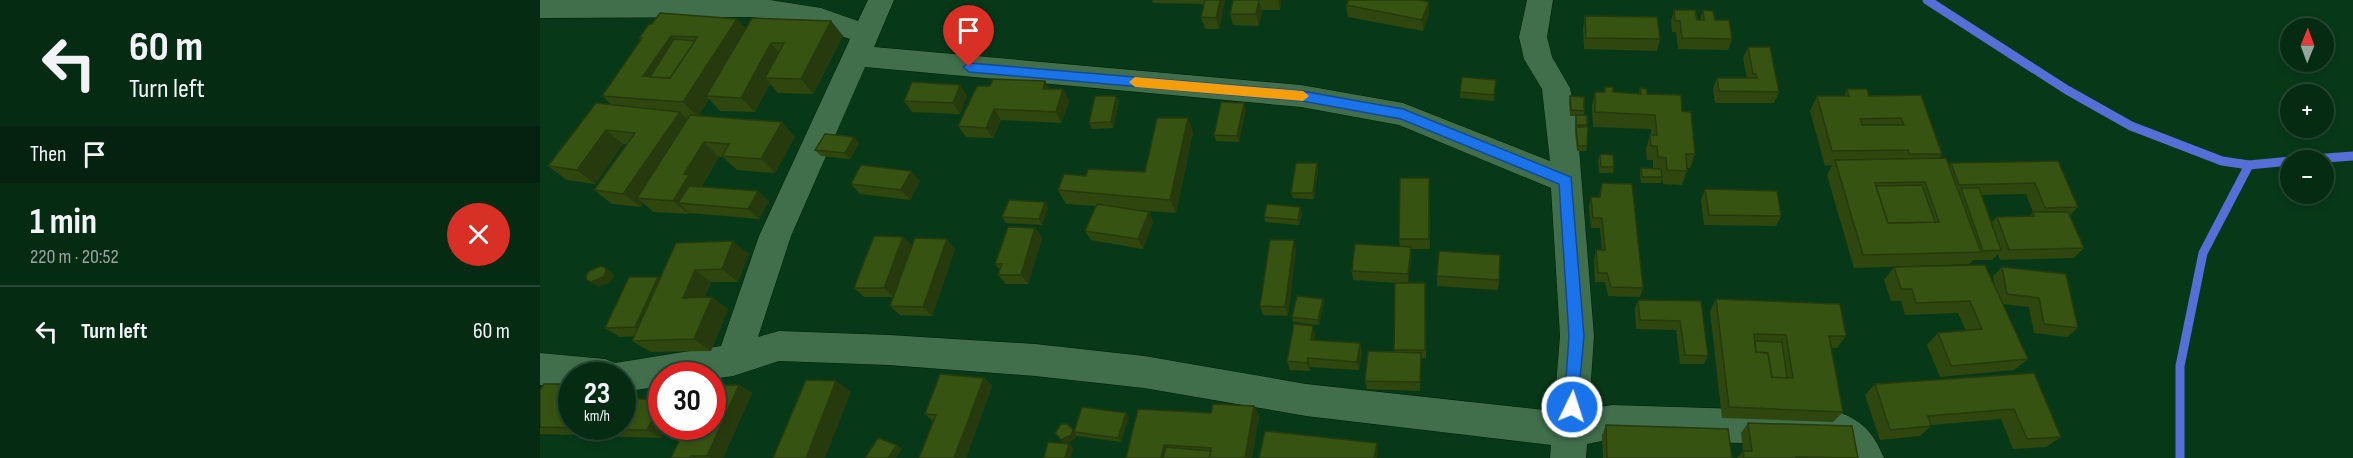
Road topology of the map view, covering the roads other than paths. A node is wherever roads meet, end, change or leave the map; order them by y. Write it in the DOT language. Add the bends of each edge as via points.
graph roads {
  1 [pos="881,0"];
  2 [pos="1540,0"];
  3 [pos="540,8"];
  4 [pos="860,45"];
  5 [pos="1566,181"];
  6 [pos="733,360"];
  7 [pos="540,369"];
  8 [pos="558,371"];
  9 [pos="636,374"];
  10 [pos="1569,444"];
  11 [pos="1866,458"];
  1 -- 4 [label="street"];
  2 -- 5 [label="street" via="1533,37 1538,58 1556,88"];
  3 -- 4 [label="street" via="752,7 821,18"];
  4 -- 5 [label="street" via="1302,96 1403,114"];
  4 -- 6 [label="street" via="775,236"];
  5 -- 10 [label="street" via="1577,336"];
  6 -- 9 [label="street"];
  6 -- 10 [label="street" via="779,346 1035,360 1144,372"];
  7 -- 8 [label="street"];
  10 -- 11 [label="street" via="1612,422 1839,429 1853,437"];
}
